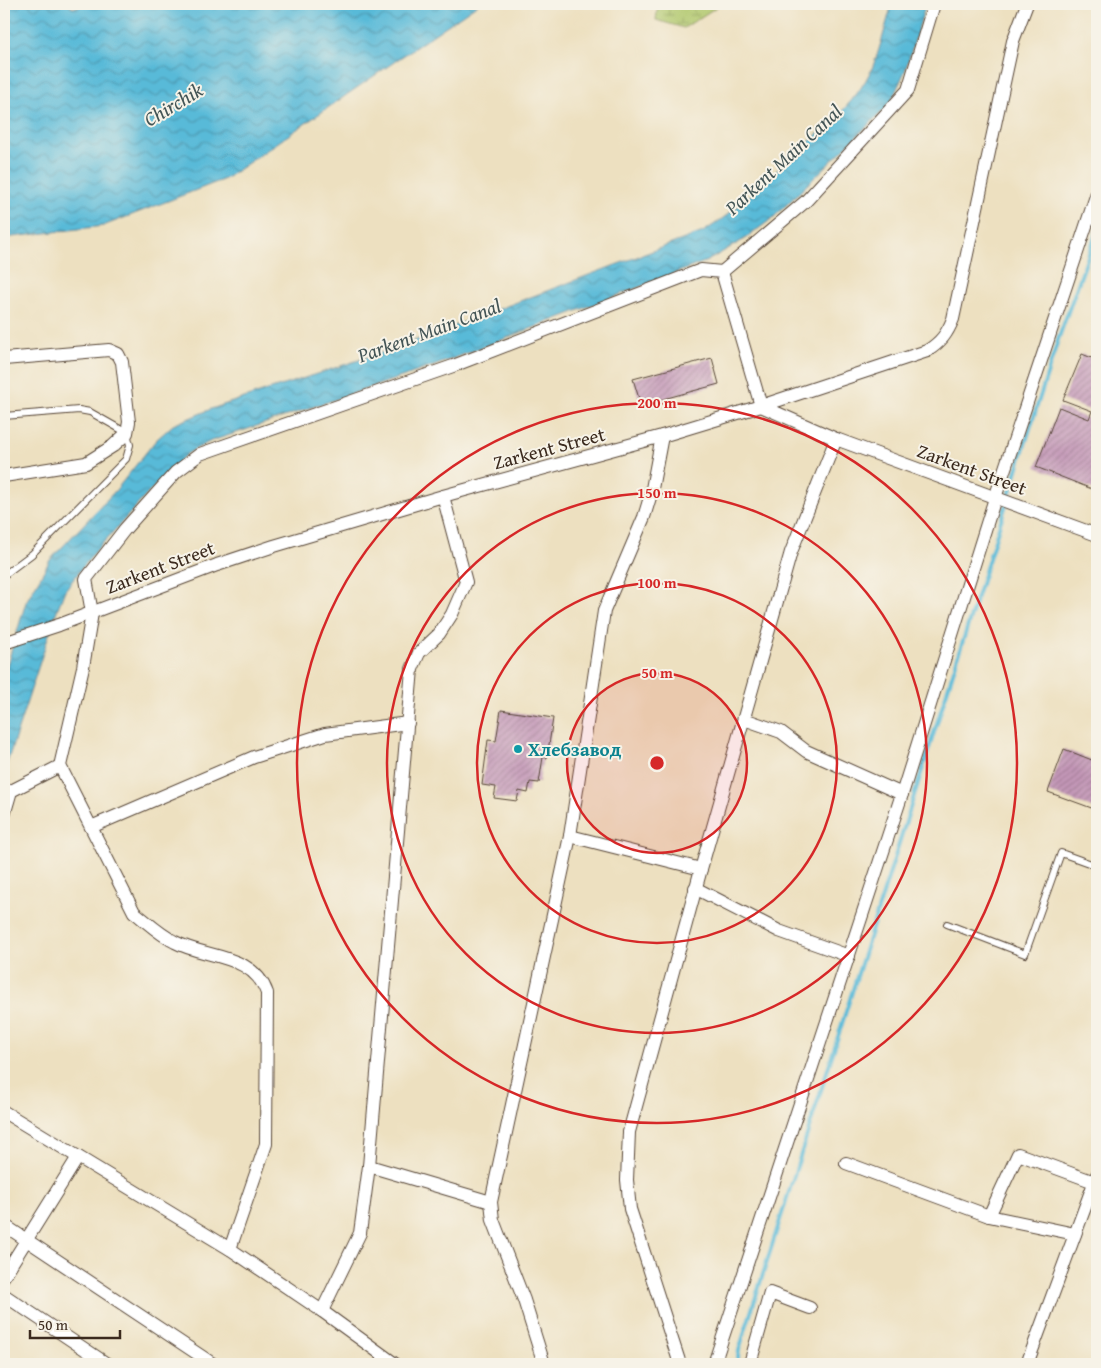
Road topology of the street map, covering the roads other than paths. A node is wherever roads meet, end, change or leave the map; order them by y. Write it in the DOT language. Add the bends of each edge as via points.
graph roads {
  1 [pos="934,4"];
  2 [pos="1027,4"];
  3 [pos="1097,193"];
  4 [pos="722,272"];
  5 [pos="4,359"];
  6 [pos="761,406"];
  7 [pos="4,416"];
  8 [pos="127,433"];
  9 [pos="662,436"];
  10 [pos="836,439"];
  11 [pos="4,476"];
  12 [pos="443,496"];
  13 [pos="1003,501"];
  14 [pos="1097,535"];
  15 [pos="4,575"];
  16 [pos="92,613"];
  17 [pos="7,642"];
  18 [pos="744,719"];
  19 [pos="408,723"];
  20 [pos="60,766"];
  21 [pos="902,794"];
  22 [pos="4,815"];
  23 [pos="92,827"];
  24 [pos="570,836"];
  25 [pos="1097,866"];
  26 [pos="701,869"];
  27 [pos="695,888"];
  28 [pos="947,924"];
  29 [pos="849,956"];
  30 [pos="4,1112"];
  31 [pos="78,1157"];
  32 [pos="846,1163"];
  33 [pos="369,1166"];
  34 [pos="1096,1180"];
  35 [pos="491,1202"];
  36 [pos="989,1216"];
  37 [pos="4,1225"];
  38 [pos="1076,1234"];
  39 [pos="27,1239"];
  40 [pos="230,1249"];
  41 [pos="4,1276"];
  42 [pos="4,1295"];
  43 [pos="810,1308"];
  44 [pos="322,1311"];
  45 [pos="107,1364"];
  46 [pos="213,1364"];
  47 [pos="395,1364"];
  48 [pos="544,1364"];
  49 [pos="680,1364"];
  50 [pos="714,1364"];
  51 [pos="753,1364"];
  52 [pos="1027,1364"];
  1 -- 4 [label="street" via="908,90 806,201"];
  2 -- 6 [label="street" via="1013,41 948,331 939,343 920,354"];
  3 -- 13 [label="street"];
  4 -- 6 [label="street"];
  4 -- 16 [label="street" via="701,270 453,366 200,454 176,472 86,579"];
  5 -- 8 [label="street" via="109,350 118,354 122,362 129,422"];
  6 -- 9 [label="street, Zarkent Street"];
  6 -- 10 [label="street, Zarkent Street"];
  7 -- 8 [label="lane" via="79,410 90,412"];
  8 -- 11 [label="street" via="113,446 86,462"];
  8 -- 15 [label="lane" via="130,446 126,459 32,554"];
  9 -- 12 [label="street, Zarkent Street"];
  9 -- 24 [label="street" via="652,494 604,611"];
  10 -- 13 [label="street, Zarkent Street"];
  10 -- 18 [label="street" via="791,552"];
  12 -- 16 [label="street, Zarkent Street" via="217,565"];
  12 -- 19 [label="street" via="466,582 452,614 439,634 419,653 412,669"];
  13 -- 14 [label="street, Zarkent Street"];
  13 -- 21 [label="street"];
  16 -- 17 [label="street, Zarkent Street"];
  16 -- 20 [label="street"];
  18 -- 21 [label="street" via="781,732 806,751"];
  18 -- 26 [label="street"];
  19 -- 23 [label="street" via="325,734 254,757"];
  19 -- 33 [label="street"];
  20 -- 22 [label="street" via="11,791"];
  20 -- 23 [label="street"];
  21 -- 29 [label="street"];
  23 -- 40 [label="street" via="134,912 175,942 246,966 263,982 267,993 266,1144"];
  24 -- 26 [label="street"];
  24 -- 35 [label="street"];
  25 -- 28 [label="lane" via="1061,853 1025,954"];
  26 -- 27 [label="street"];
  27 -- 29 [label="street" via="778,931"];
  27 -- 49 [label="street" via="629,1132 626,1180 630,1209"];
  29 -- 50 [label="street"];
  30 -- 31 [label="street"];
  31 -- 39 [label="street"];
  31 -- 40 [label="street"];
  32 -- 36 [label="street"];
  33 -- 35 [label="street"];
  33 -- 44 [label="street" via="360,1233"];
  34 -- 36 [label="street" via="1018,1154"];
  34 -- 38 [label="street"];
  35 -- 48 [label="street" via="493,1220 524,1300"];
  36 -- 38 [label="street"];
  37 -- 39 [label="street"];
  38 -- 52 [label="street"];
  39 -- 41 [label="street"];
  39 -- 46 [label="street"];
  40 -- 44 [label="street"];
  42 -- 45 [label="street"];
  43 -- 51 [label="street" via="770,1293 750,1360"];
  44 -- 47 [label="street"];
}
